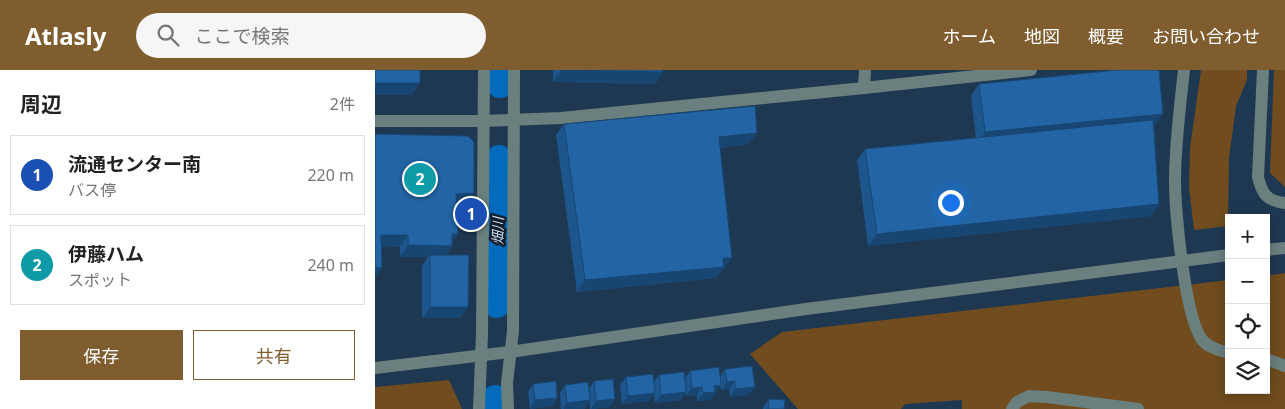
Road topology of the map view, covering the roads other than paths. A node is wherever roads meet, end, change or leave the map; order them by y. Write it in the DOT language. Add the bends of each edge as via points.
graph roads {
  1 [pos="484,70"];
  2 [pos="514,70"];
  3 [pos="865,70"];
  4 [pos="1031,70"];
  5 [pos="1184,70"];
  6 [pos="1263,70"];
  7 [pos="864,88"];
  8 [pos="513,120"];
  9 [pos="375,121"];
  10 [pos="483,121"];
  11 [pos="1285,203"];
  12 [pos="1285,248"];
  13 [pos="1270,250"];
  14 [pos="1225,256"];
  15 [pos="1183,262"];
  16 [pos="511,352"];
  17 [pos="1225,352"];
  18 [pos="481,356"];
  19 [pos="1270,360"];
  20 [pos="1285,366"];
  21 [pos="375,368"];
  22 [pos="479,409"];
  23 [pos="508,409"];
  24 [pos="1012,409"];
  25 [pos="1137,409"];
  1 -- 10 [label="street"];
  2 -- 8 [label="street"];
  3 -- 7 [label="street"];
  4 -- 7 [label="street"];
  5 -- 15 [label="street" via="1175,182"];
  6 -- 11 [label="street" via="1258,177 1261,191 1274,202"];
  7 -- 8 [label="street" via="587,116"];
  8 -- 10 [label="street"];
  8 -- 16 [label="street"];
  9 -- 10 [label="street"];
  10 -- 18 [label="street"];
  12 -- 13 [label="street"];
  14 -- 15 [label="street"];
  15 -- 16 [label="street" via="806,309"];
  15 -- 17 [label="street" via="1193,322 1204,342"];
  16 -- 18 [label="street"];
  16 -- 23 [label="street"];
  18 -- 21 [label="street"];
  18 -- 22 [label="street"];
  19 -- 20 [label="street"];
  24 -- 25 [label="street" via="1017,402 1029,396"];
}
